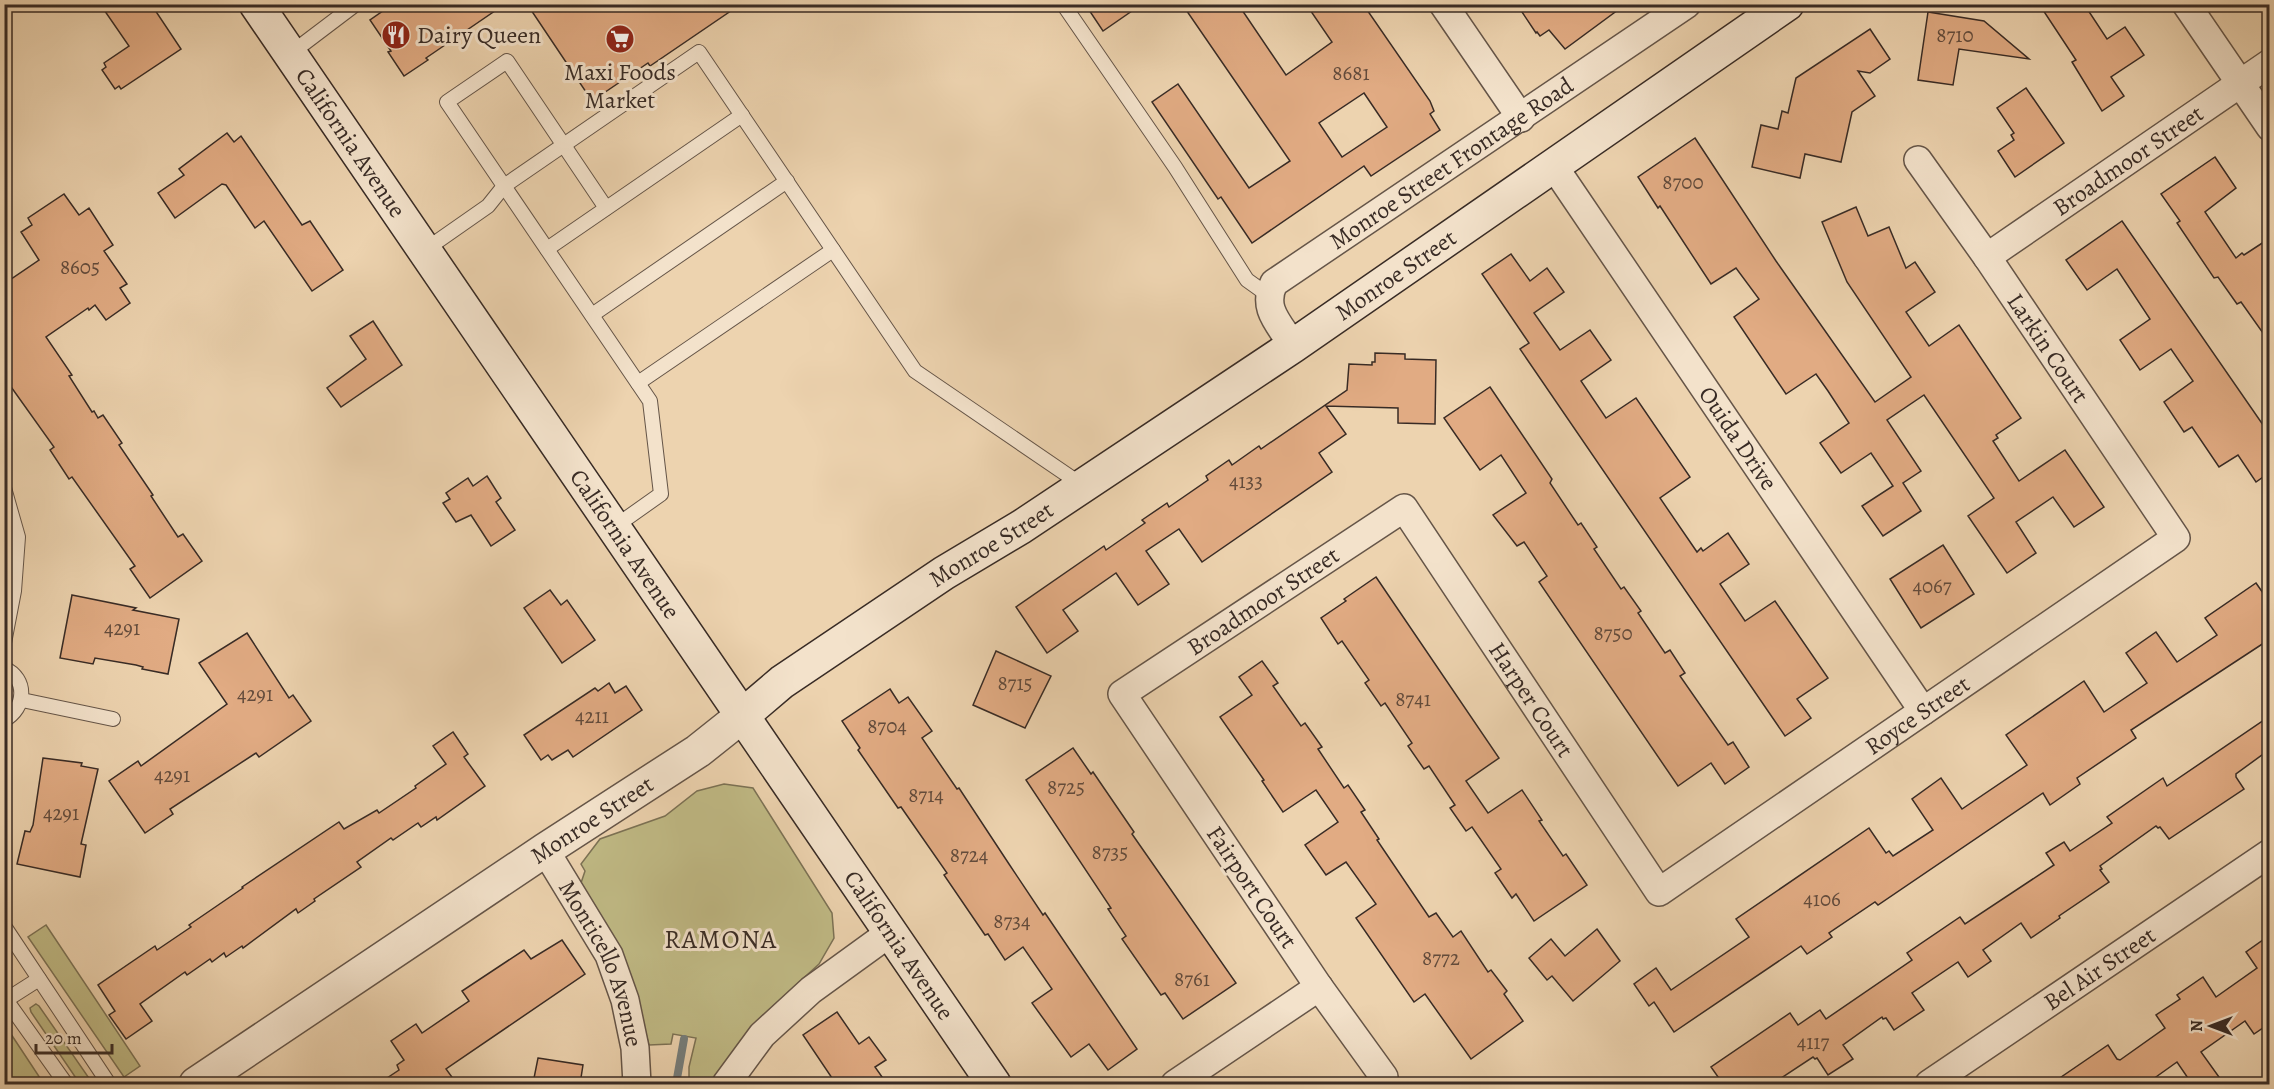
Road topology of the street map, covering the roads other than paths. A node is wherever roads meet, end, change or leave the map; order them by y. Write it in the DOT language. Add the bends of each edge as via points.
graph roads {
  1 [pos="256,4"];
  2 [pos="356,4"];
  3 [pos="1063,4"];
  4 [pos="1443,4"];
  5 [pos="1688,4"];
  6 [pos="1787,4"];
  7 [pos="2186,4"];
  8 [pos="290,54"];
  9 [pos="2270,63"];
  10 [pos="2240,83"];
  11 [pos="742,115"];
  12 [pos="1521,118"];
  13 [pos="2270,127"];
  14 [pos="564,145"];
  15 [pos="1918,160"];
  16 [pos="1553,165"];
  17 [pos="787,182"];
  18 [pos="504,186"];
  19 [pos="606,208"];
  20 [pos="547,249"];
  21 [pos="424,250"];
  22 [pos="833,250"];
  23 [pos="1987,257"];
  24 [pos="1268,295"];
  25 [pos="592,315"];
  26 [pos="1293,346"];
  27 [pos="638,383"];
  28 [pos="1083,486"];
  29 [pos="4,488"];
  30 [pos="1404,508"];
  31 [pos="613,528"];
  32 [pos="2176,538"];
  33 [pos="4,644"];
  34 [pos="4,668"];
  35 [pos="1122,694"];
  36 [pos="22,700"];
  37 [pos="1923,711"];
  38 [pos="742,717"];
  39 [pos="113,719"];
  40 [pos="4,720"];
  41 [pos="545,850"];
  42 [pos="2270,853"];
  43 [pos="1659,892"];
  44 [pos="4,926"];
  45 [pos="891,932"];
  46 [pos="39,979"];
  47 [pos="1319,987"];
  48 [pos="5,998"];
  49 [pos="1383,1077"];
  50 [pos="66,1084"];
  51 [pos="109,1084"];
  52 [pos="196,1084"];
  53 [pos="637,1084"];
  54 [pos="726,1084"];
  55 [pos="994,1084"];
  56 [pos="1176,1084"];
  57 [pos="1929,1084"];
  1 -- 8 [label="main road, California Avenue"];
  2 -- 8 [label="lane"];
  3 -- 24 [label="lane" via="1247,280"];
  4 -- 12 [label="street"];
  5 -- 12 [label="street, Monroe Street Frontage Road"];
  6 -- 16 [label="main road, Monroe Street"];
  7 -- 10 [label="street"];
  8 -- 21 [label="main road, California Avenue"];
  9 -- 10 [label="street, Broadmoor Street"];
  10 -- 13 [label="street"];
  10 -- 23 [label="street, Broadmoor Street"];
  11 -- 14 [label="lane" via="699,52"];
  11 -- 17 [label="lane"];
  11 -- 19 [label="lane"];
  12 -- 24 [label="street, Monroe Street Frontage Road" via="1274,283"];
  14 -- 18 [label="lane"];
  14 -- 18 [label="lane" via="507,61 447,102"];
  14 -- 19 [label="lane"];
  15 -- 23 [label="street, Larkin Court"];
  16 -- 26 [label="main road, Monroe Street"];
  16 -- 37 [label="street, Ouida Drive"];
  17 -- 22 [label="lane"];
  17 -- 25 [label="lane"];
  18 -- 20 [label="lane"];
  18 -- 21 [label="lane" via="488,206"];
  19 -- 20 [label="lane"];
  20 -- 25 [label="lane"];
  21 -- 31 [label="main road, California Avenue"];
  22 -- 27 [label="lane"];
  22 -- 28 [label="lane" via="915,371"];
  23 -- 32 [label="street, Larkin Court"];
  24 -- 26 [label="street" via="1268,305"];
  25 -- 27 [label="lane"];
  26 -- 28 [label="main road, Monroe Street"];
  27 -- 31 [label="lane" via="650,401 662,494"];
  28 -- 38 [label="main road, Monroe Street" via="782,682"];
  29 -- 33 [label="lane" via="18,537 14,591"];
  30 -- 35 [label="street, Broadmoor Street"];
  30 -- 43 [label="street, Harper Court"];
  31 -- 38 [label="main road, California Avenue"];
  32 -- 37 [label="street, Royce Street"];
  34 -- 36 [label="lane" via="20,683"];
  35 -- 47 [label="street, Fairport Court"];
  36 -- 39 [label="lane"];
  36 -- 40 [label="lane"];
  37 -- 43 [label="street, Royce Street"];
  38 -- 41 [label="main road, Monroe Street" via="698,751"];
  38 -- 45 [label="main road, California Avenue"];
  41 -- 52 [label="main road, Monroe Street"];
  41 -- 53 [label="street, Monticello Avenue" via="609,955 627,1010"];
  42 -- 57 [label="street, Bel Air Street"];
  44 -- 46 [label="lane"];
  45 -- 54 [label="street" via="812,990 762,1035"];
  45 -- 55 [label="main road, California Avenue"];
  46 -- 48 [label="lane"];
  46 -- 51 [label="lane"];
  47 -- 49 [label="street, Fairport Court"];
  47 -- 56 [label="street"];
  48 -- 50 [label="lane"];
}
